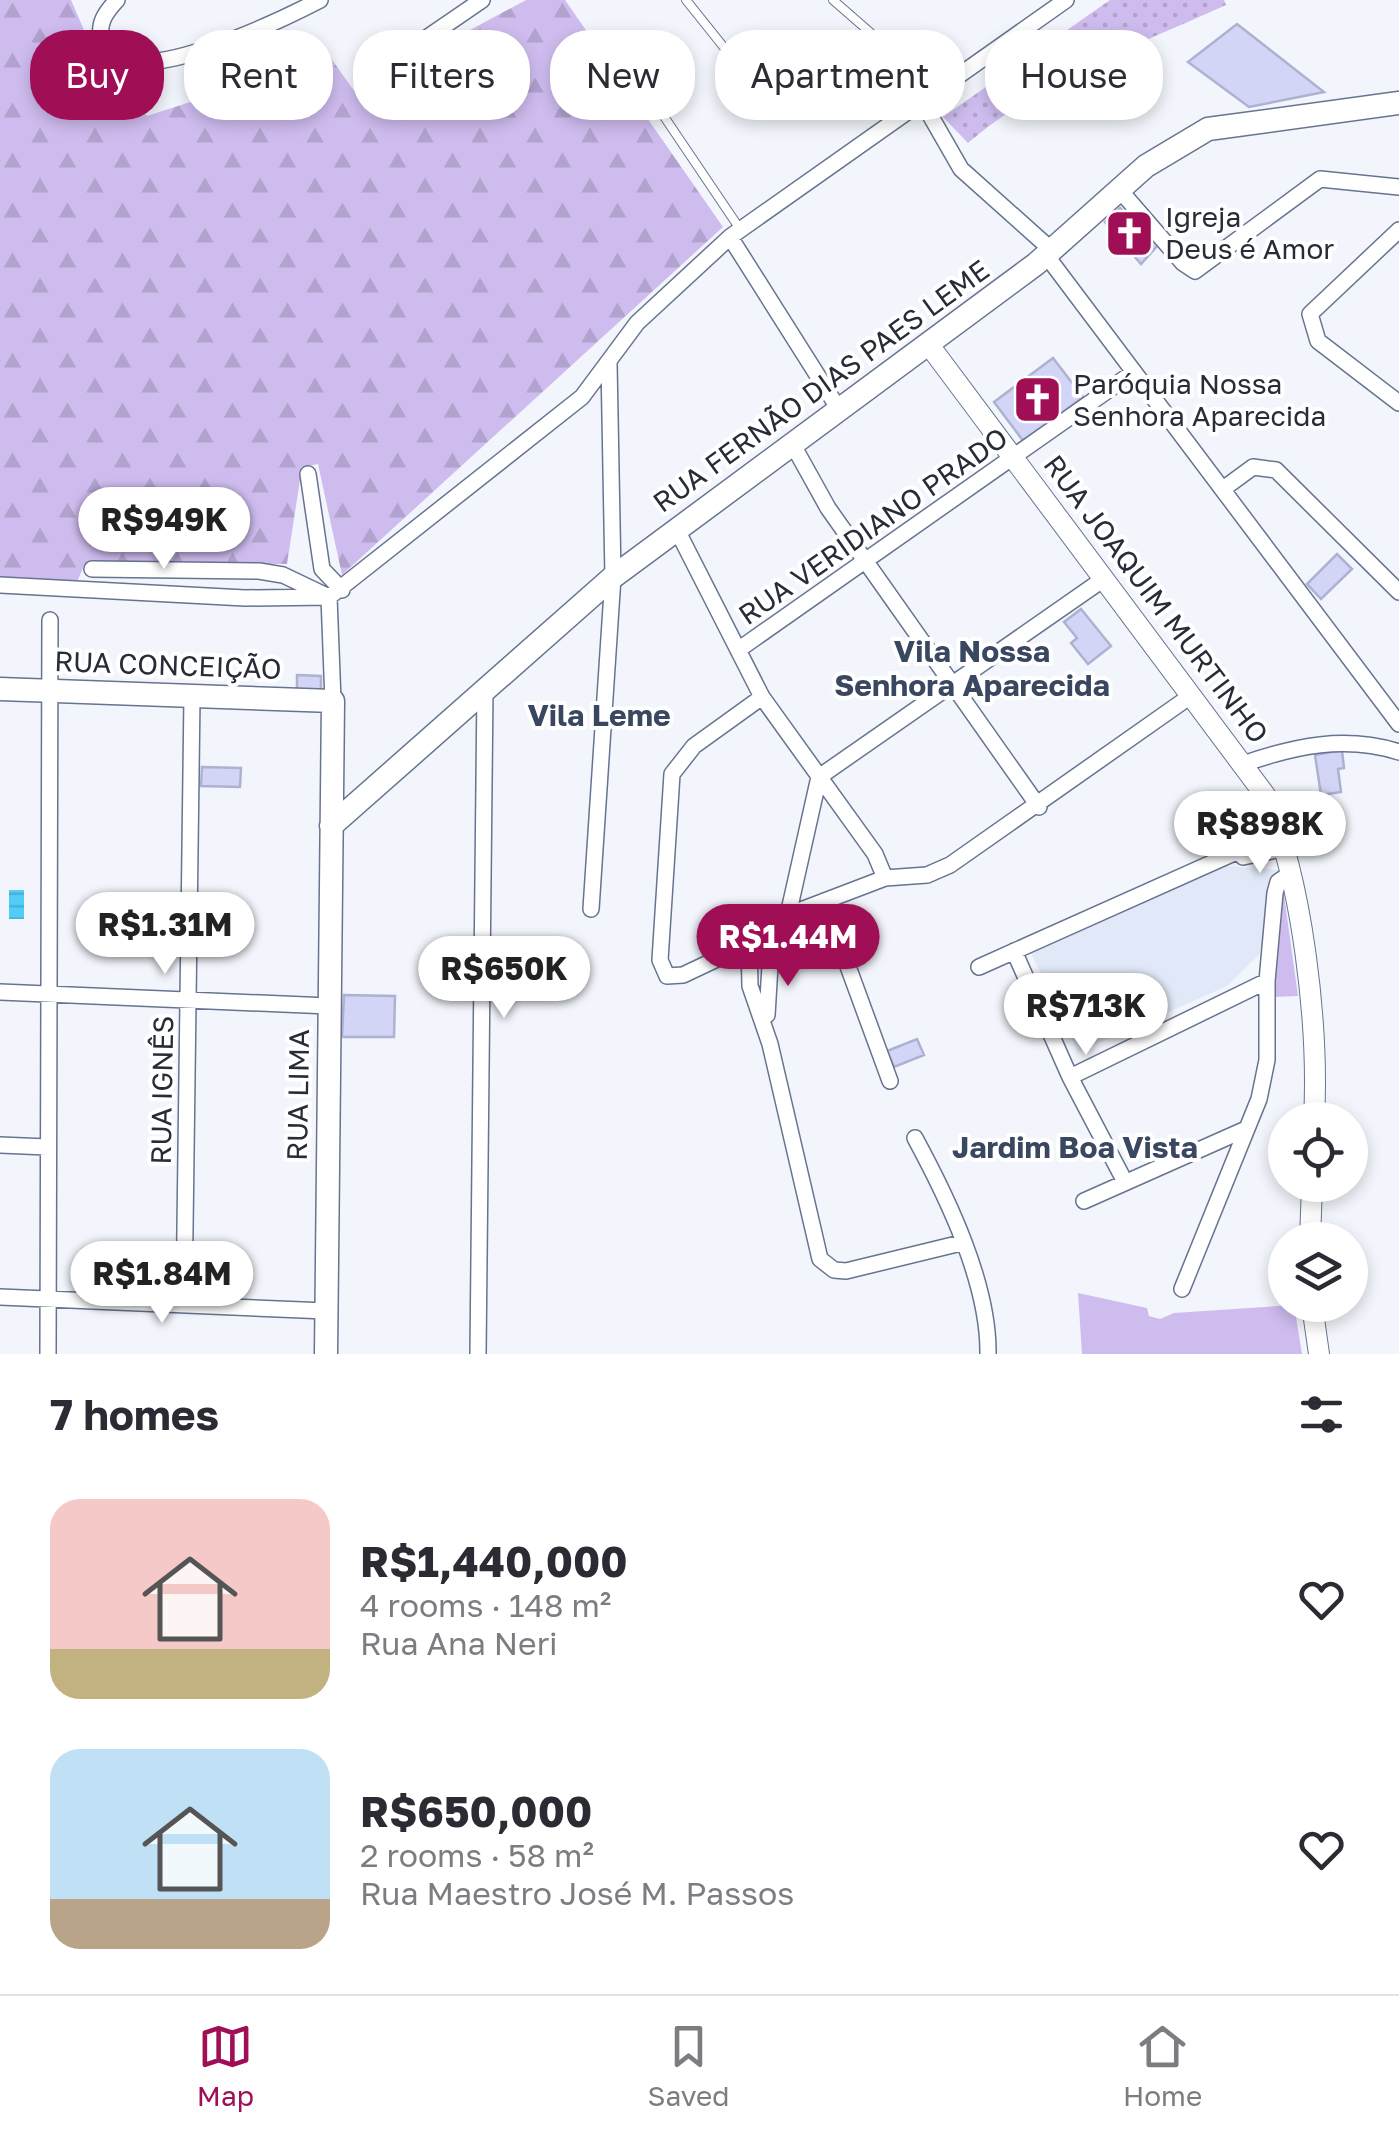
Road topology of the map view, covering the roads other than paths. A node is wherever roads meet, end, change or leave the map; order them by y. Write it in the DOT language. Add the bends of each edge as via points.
graph roads {
  1 [pos="118,0"];
  2 [pos="320,0"];
  3 [pos="482,0"];
  4 [pos="686,0"];
  5 [pos="833,0"];
  6 [pos="1066,0"];
  7 [pos="438,30"];
  8 [pos="867,30"];
  9 [pos="715,36"];
  10 [pos="965,72"];
  11 [pos="1399,104"];
  12 [pos="664,120"];
  13 [pos="896,120"];
  14 [pos="932,120"];
  15 [pos="1399,186"];
  16 [pos="1118,188"];
  17 [pos="1399,230"];
  18 [pos="735,233"];
  19 [pos="1049,254"];
  20 [pos="929,345"];
  21 [pos="610,363"];
  22 [pos="1134,372"];
  23 [pos="1399,403"];
  24 [pos="840,412"];
  25 [pos="793,445"];
  26 [pos="1016,456"];
  27 [pos="308,474"];
  28 [pos="1223,490"];
  29 [pos="677,530"];
  30 [pos="866,560"];
  31 [pos="92,569"];
  32 [pos="613,577"];
  33 [pos="1105,578"];
  34 [pos="0,585"];
  35 [pos="1399,592"];
  36 [pos="336,594"];
  37 [pos="50,620"];
  38 [pos="738,650"];
  39 [pos="485,688"];
  40 [pos="953,688"];
  41 [pos="0,689"];
  42 [pos="50,691"];
  43 [pos="1192,695"];
  44 [pos="192,697"];
  45 [pos="762,697"];
  46 [pos="333,701"];
  47 [pos="1399,724"];
  48 [pos="1399,752"];
  49 [pos="1244,764"];
  50 [pos="819,778"];
  51 [pos="1039,807"];
  52 [pos="330,826"];
  53 [pos="1284,840"];
  54 [pos="1291,873"];
  55 [pos="886,878"];
  56 [pos="824,902"];
  57 [pos="591,908"];
  58 [pos="788,915"];
  59 [pos="772,933"];
  60 [pos="749,944"];
  61 [pos="1014,952"];
  62 [pos="979,967"];
  63 [pos="1267,980"];
  64 [pos="0,992"];
  65 [pos="50,994"];
  66 [pos="188,1000"];
  67 [pos="329,1006"];
  68 [pos="770,1044"];
  69 [pos="1070,1078"];
  70 [pos="890,1081"];
  71 [pos="1314,1102"];
  72 [pos="1246,1129"];
  73 [pos="915,1138"];
  74 [pos="0,1145"];
  75 [pos="47,1146"];
  76 [pos="1124,1180"];
  77 [pos="1084,1200"];
  78 [pos="961,1243"];
  79 [pos="1182,1289"];
  80 [pos="0,1297"];
  81 [pos="47,1299"];
  82 [pos="184,1304"];
  83 [pos="326,1311"];
  84 [pos="1314,1322"];
  85 [pos="48,1354"];
  86 [pos="326,1354"];
  87 [pos="478,1354"];
  88 [pos="988,1354"];
  89 [pos="1319,1354"];
  1 -- 2 [label="street" via="100,24 102,42 112,58 128,64 214,45"];
  3 -- 7 [label="street"];
  4 -- 9 [label="lane"];
  5 -- 8 [label="lane"];
  6 -- 10 [label="street"];
  11 -- 16 [label="main road, RUA FERNÃO DIAS PAES LEME" via="1208,130"];
  12 -- 18 [label="lane" via="689,150"];
  13 -- 18 [label="street"];
  14 -- 19 [label="street" via="961,170"];
  15 -- 16 [label="street" via="1320,178 1196,272"];
  16 -- 19 [label="main road, RUA FERNÃO DIAS PAES LEME"];
  17 -- 23 [label="street" via="1310,314 1318,340"];
  18 -- 21 [label="street" via="637,322"];
  18 -- 24 [label="street"];
  19 -- 20 [label="main road, RUA FERNÃO DIAS PAES LEME"];
  19 -- 22 [label="street"];
  20 -- 24 [label="main road, RUA FERNÃO DIAS PAES LEME"];
  20 -- 26 [label="street, RUA JOAQUIM MURTINHO"];
  21 -- 32 [label="street"];
  21 -- 36 [label="street" via="582,396"];
  22 -- 26 [label="street, RUA VERIDIANO PRADO"];
  22 -- 28 [label="street"];
  24 -- 25 [label="main road, RUA FERNÃO DIAS PAES LEME"];
  25 -- 29 [label="main road, RUA FERNÃO DIAS PAES LEME"];
  25 -- 30 [label="street"];
  26 -- 30 [label="street, RUA VERIDIANO PRADO"];
  26 -- 33 [label="street, RUA JOAQUIM MURTINHO"];
  27 -- 36 [label="street" via="322,569"];
  28 -- 35 [label="street" via="1253,467 1276,470"];
  28 -- 47 [label="street"];
  29 -- 32 [label="main road, RUA FERNÃO DIAS PAES LEME"];
  29 -- 38 [label="street"];
  30 -- 38 [label="street, RUA VERIDIANO PRADO"];
  30 -- 40 [label="street"];
  31 -- 36 [label="street" via="259,570"];
  32 -- 39 [label="main road, RUA FERNÃO DIAS PAES LEME"];
  32 -- 57 [label="street"];
  33 -- 40 [label="street"];
  33 -- 43 [label="street, RUA JOAQUIM MURTINHO"];
  34 -- 36 [label="street" via="245,598"];
  36 -- 46 [label="street, RUA LIMA"];
  37 -- 42 [label="street"];
  38 -- 45 [label="street"];
  39 -- 52 [label="main road, RUA FERNÃO DIAS PAES LEME"];
  39 -- 87 [label="street"];
  40 -- 50 [label="street"];
  40 -- 51 [label="street"];
  41 -- 42 [label="main road, RUA CONCEIÇÃO"];
  42 -- 44 [label="main road, RUA CONCEIÇÃO"];
  42 -- 65 [label="street"];
  43 -- 49 [label="street, RUA JOAQUIM MURTINHO"];
  43 -- 51 [label="street"];
  44 -- 46 [label="main road, RUA CONCEIÇÃO"];
  44 -- 66 [label="street, RUA IGNÊS"];
  45 -- 50 [label="street"];
  45 -- 60 [label="street" via="694,746 672,774 662,970 675,978"];
  46 -- 52 [label="main road, RUA LIMA"];
  48 -- 49 [label="street" via="1326,743"];
  49 -- 53 [label="street, RUA JOAQUIM MURTINHO"];
  50 -- 55 [label="street"];
  50 -- 58 [label="street"];
  51 -- 55 [label="street" via="950,865 927,875"];
  52 -- 67 [label="main road, RUA LIMA"];
  53 -- 54 [label="street, RUA JOAQUIM MURTINHO"];
  53 -- 61 [label="street"];
  54 -- 63 [label="street" via="1275,893"];
  54 -- 71 [label="street, RUA JOAQUIM MURTINHO" via="1314,1028"];
  55 -- 56 [label="street"];
  56 -- 58 [label="street"];
  56 -- 70 [label="street"];
  58 -- 59 [label="street"];
  59 -- 60 [label="street"];
  59 -- 68 [label="street" via="765,992"];
  60 -- 68 [label="street" via="750,986"];
  61 -- 62 [label="street"];
  61 -- 69 [label="street"];
  63 -- 69 [label="street"];
  63 -- 72 [label="street" via="1267,1060"];
  64 -- 65 [label="street"];
  65 -- 66 [label="street"];
  65 -- 75 [label="street"];
  66 -- 67 [label="street"];
  66 -- 82 [label="street, RUA IGNÊS"];
  67 -- 83 [label="main road, RUA LIMA"];
  68 -- 78 [label="street" via="820,1259 846,1272"];
  69 -- 76 [label="street"];
  72 -- 76 [label="street"];
  72 -- 79 [label="street"];
  73 -- 78 [label="street"];
  74 -- 75 [label="street"];
  75 -- 81 [label="street"];
  76 -- 77 [label="street"];
  78 -- 88 [label="street" via="988,1326"];
  80 -- 81 [label="street"];
  81 -- 82 [label="street"];
  81 -- 85 [label="street"];
  82 -- 83 [label="street"];
  83 -- 86 [label="main road, RUA LIMA"];
  84 -- 89 [label="street"];
}
